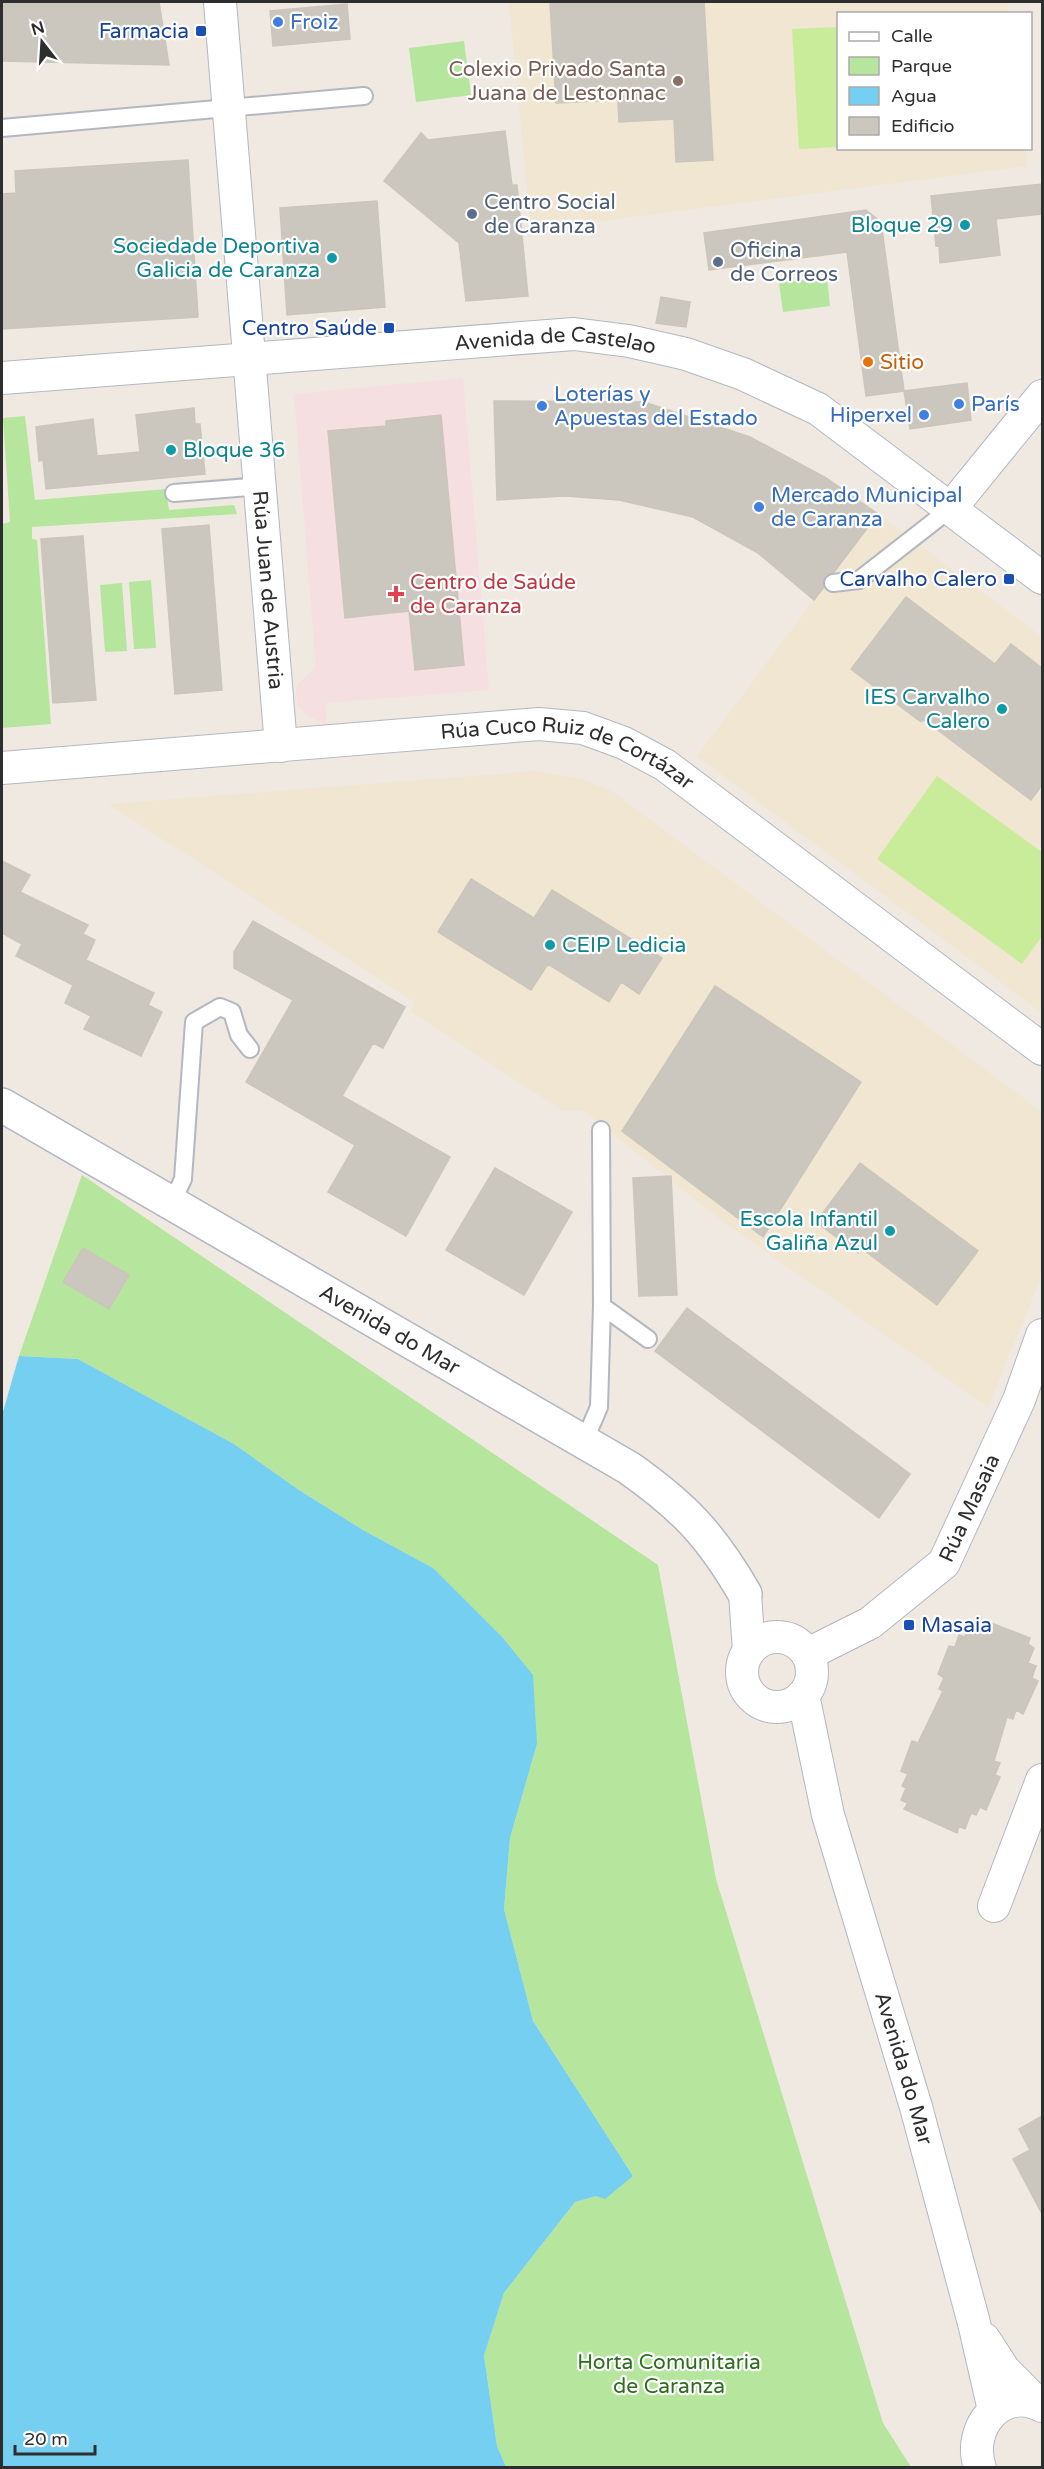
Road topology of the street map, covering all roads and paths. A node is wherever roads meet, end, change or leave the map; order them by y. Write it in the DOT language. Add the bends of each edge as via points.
graph roads {
  1 [pos="220,2"];
  2 [pos="364,96"];
  3 [pos="229,109"];
  4 [pos="2,128"];
  5 [pos="248,358"];
  6 [pos="2,378"];
  7 [pos="1042,396"];
  8 [pos="261,486"];
  9 [pos="174,493"];
  10 [pos="950,509"];
  11 [pos="1042,578"];
  12 [pos="833,583"];
  13 [pos="281,746"];
  14 [pos="2,768"];
  15 [pos="250,1049"];
  16 [pos="1042,1049"];
  17 [pos="2,1105"];
  18 [pos="601,1130"];
  19 [pos="172,1203"];
  20 [pos="602,1306"];
  21 [pos="1042,1335"];
  22 [pos="648,1339"];
  23 [pos="584,1442"];
  24 [pos="745,1594"];
  25 [pos="781,1637"];
  26 [pos="749,1651"];
  27 [pos="808,1654"];
  28 [pos="793,1701"];
  29 [pos="1042,1780"];
  30 [pos="993,1906"];
  31 [pos="974,2323"];
  32 [pos="1040,2405"];
  33 [pos="994,2410"];
  34 [pos="980,2468"];
  1 -- 3 [label="street, Rúa Juan de Austria"];
  2 -- 3 [label="lane"];
  3 -- 4 [label="lane"];
  3 -- 5 [label="street, Rúa Juan de Austria"];
  5 -- 6 [label="street, Avenida de Castelao"];
  5 -- 8 [label="street, Rúa Juan de Austria"];
  5 -- 10 [label="street, Avenida de Castelao" via="574,334 629,341 686,354 734,371 818,409"];
  7 -- 10 [label="street"];
  8 -- 9 [label="lane"];
  8 -- 13 [label="street, Rúa Juan de Austria"];
  10 -- 11 [label="street, Avenida de Castelao"];
  10 -- 12 [label="lane" via="859,580"];
  13 -- 14 [label="street, Rúa Cuco Ruiz de Cortázar"];
  13 -- 16 [label="street, Rúa Cuco Ruiz de Cortázar" via="539,724 583,728 624,743 665,765"];
  15 -- 19 [label="lane" via="239,1035 232,1012 220,1007 194,1022 183,1179"];
  17 -- 19 [label="street, Avenida do Mar"];
  18 -- 20 [label="lane"];
  19 -- 23 [label="street, Avenida do Mar"];
  20 -- 22 [label="lane"];
  20 -- 23 [label="lane" via="599,1407"];
  21 -- 27 [label="street, Rúa Masaia" via="1019,1400 944,1563 870,1623"];
  23 -- 24 [label="street, Avenida do Mar" via="629,1468 691,1517 723,1556"];
  24 -- 25 [label="street, Avenida do Mar"];
  24 -- 26 [label="street, Avenida do Mar"];
  25 -- 26 [label="street" via="763,1640"];
  25 -- 27 [label="street" via="792,1640"];
  26 -- 28 [label="street" via="742,1673 751,1694 770,1706"];
  27 -- 28 [label="street" via="812,1676 809,1687"];
  28 -- 31 [label="street, Avenida do Mar" via="916,2107"];
  29 -- 30 [label="street"];
  31 -- 32 [label="street, Avenida do Mar" via="1004,2370"];
  31 -- 33 [label="street, Avenida do Mar"];
  32 -- 33 [label="street" via="1023,2401"];
  33 -- 34 [label="street" via="977,2435"];
}
